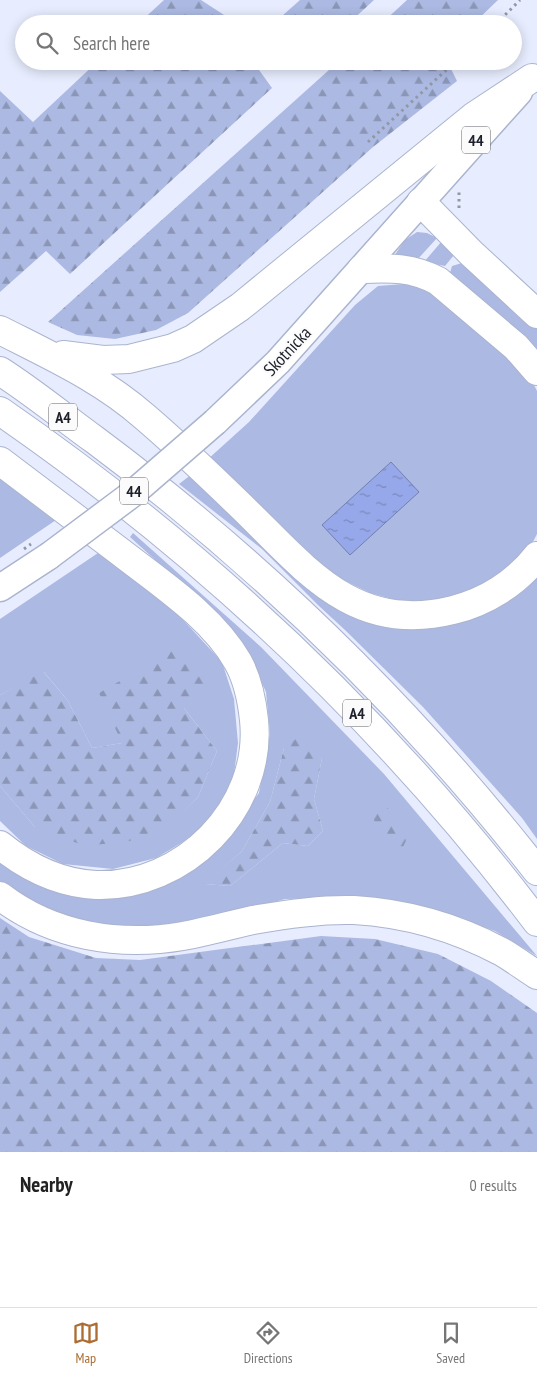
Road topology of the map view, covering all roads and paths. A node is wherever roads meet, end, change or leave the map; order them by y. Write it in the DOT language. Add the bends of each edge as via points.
graph roads {
  1 [pos="520,0"];
  2 [pos="505,15"];
  3 [pos="446,70"];
  4 [pos="534,75"];
  5 [pos="368,142"];
  6 [pos="421,202"];
  7 [pos="362,269"];
  8 [pos="537,314"];
  9 [pos="0,330"];
  10 [pos="42,352"];
  11 [pos="0,371"];
  12 [pos="537,371"];
  13 [pos="0,411"];
  14 [pos="0,461"];
  15 [pos="537,556"];
  16 [pos="0,588"];
  17 [pos="0,844"];
  18 [pos="537,871"];
  19 [pos="0,896"];
  20 [pos="537,922"];
  21 [pos="537,975"];
  1 -- 2 [label="path"];
  3 -- 5 [label="path"];
  4 -- 6 [label="main road, Skotnicka / 44"];
  4 -- 10 [label="highway" via="473,117 240,307 193,339 173,348 129,359 94,359"];
  6 -- 7 [label="main road, Skotnicka / 44"];
  6 -- 8 [label="highway"];
  7 -- 12 [label="highway" via="395,268 438,281 516,347"];
  7 -- 16 [label="main road, Skotnicka / 44, bridge" via="278,362 215,422 132,494"];
  9 -- 10 [label="highway"];
  10 -- 15 [label="highway" via="95,379 145,417 297,563 337,594 356,604 402,615 424,615 465,607 501,589"];
  11 -- 18 [label="highway, A4" via="125,463 244,560 412,725"];
  13 -- 20 [label="highway, A4" via="166,536 291,647 422,782"];
  14 -- 17 [label="highway" via="163,585 212,628 239,663 247,684 255,730 249,773 228,819 198,850 168,868 131,882 96,885 75,882 32,867"];
  19 -- 21 [label="highway" via="25,912 71,932 123,940 183,936 290,914 353,910 384,913 416,919 473,938 504,953"];
}
